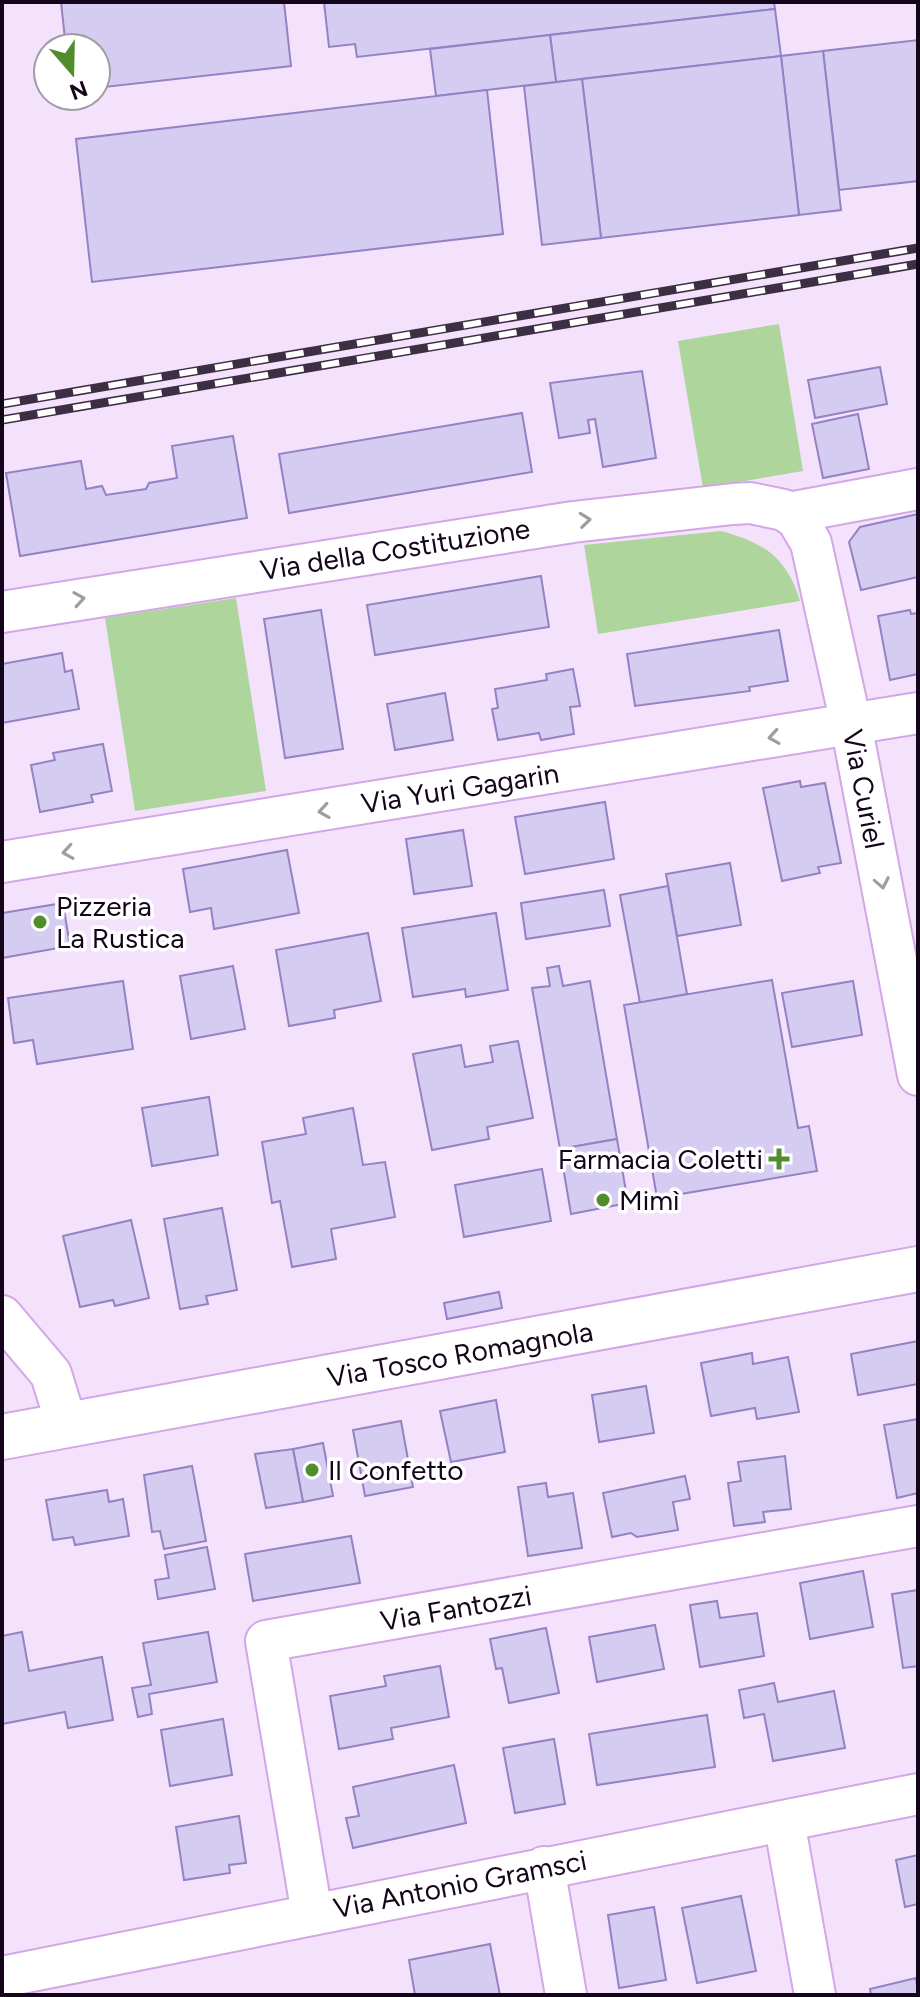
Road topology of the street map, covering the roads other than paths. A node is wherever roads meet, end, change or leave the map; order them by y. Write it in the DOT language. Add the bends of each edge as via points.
graph roads {
  1 [pos="918,489"];
  2 [pos="789,513"];
  3 [pos="2,612"];
  4 [pos="918,713"];
  5 [pos="851,724"];
  6 [pos="2,862"];
  7 [pos="906,949"];
  8 [pos="918,1075"];
  9 [pos="918,1269"];
  10 [pos="2,1316"];
  11 [pos="67,1426"];
  12 [pos="2,1437"];
  13 [pos="918,1526"];
  14 [pos="918,1794"];
  15 [pos="784,1821"];
  16 [pos="544,1867"];
  17 [pos="312,1914"];
  18 [pos="2,1977"];
  19 [pos="62,1980"];
  20 [pos="566,1995"];
  21 [pos="815,1995"];
  1 -- 2 [label="street"];
  3 -- 2 [label="street, Via della Costituzione, one-way" via="573,522 750,503"];
  2 -- 5 [label="street, Via Curiel" via="811,543"];
  4 -- 5 [label="street, Via Yuri Gagarin"];
  5 -- 6 [label="street, Via Yuri Gagarin, one-way"];
  5 -- 7 [label="street, Via Curiel, one-way"];
  7 -- 8 [label="street, Via Curiel"];
  9 -- 11 [label="main road, Via Tosco Romagnola"];
  10 -- 11 [label="street" via="51,1374"];
  11 -- 12 [label="main road, Via Tosco Romagnola"];
  13 -- 17 [label="street, Via Fantozzi" via="266,1641"];
  14 -- 15 [label="street, Via Antonio Gramsci"];
  15 -- 16 [label="street, Via Antonio Gramsci"];
  15 -- 21 [label="street"];
  16 -- 17 [label="street, Via Antonio Gramsci"];
  16 -- 20 [label="street"];
  17 -- 19 [label="street, Via Antonio Gramsci"];
  18 -- 19 [label="street, Via Antonio Gramsci"];
}
